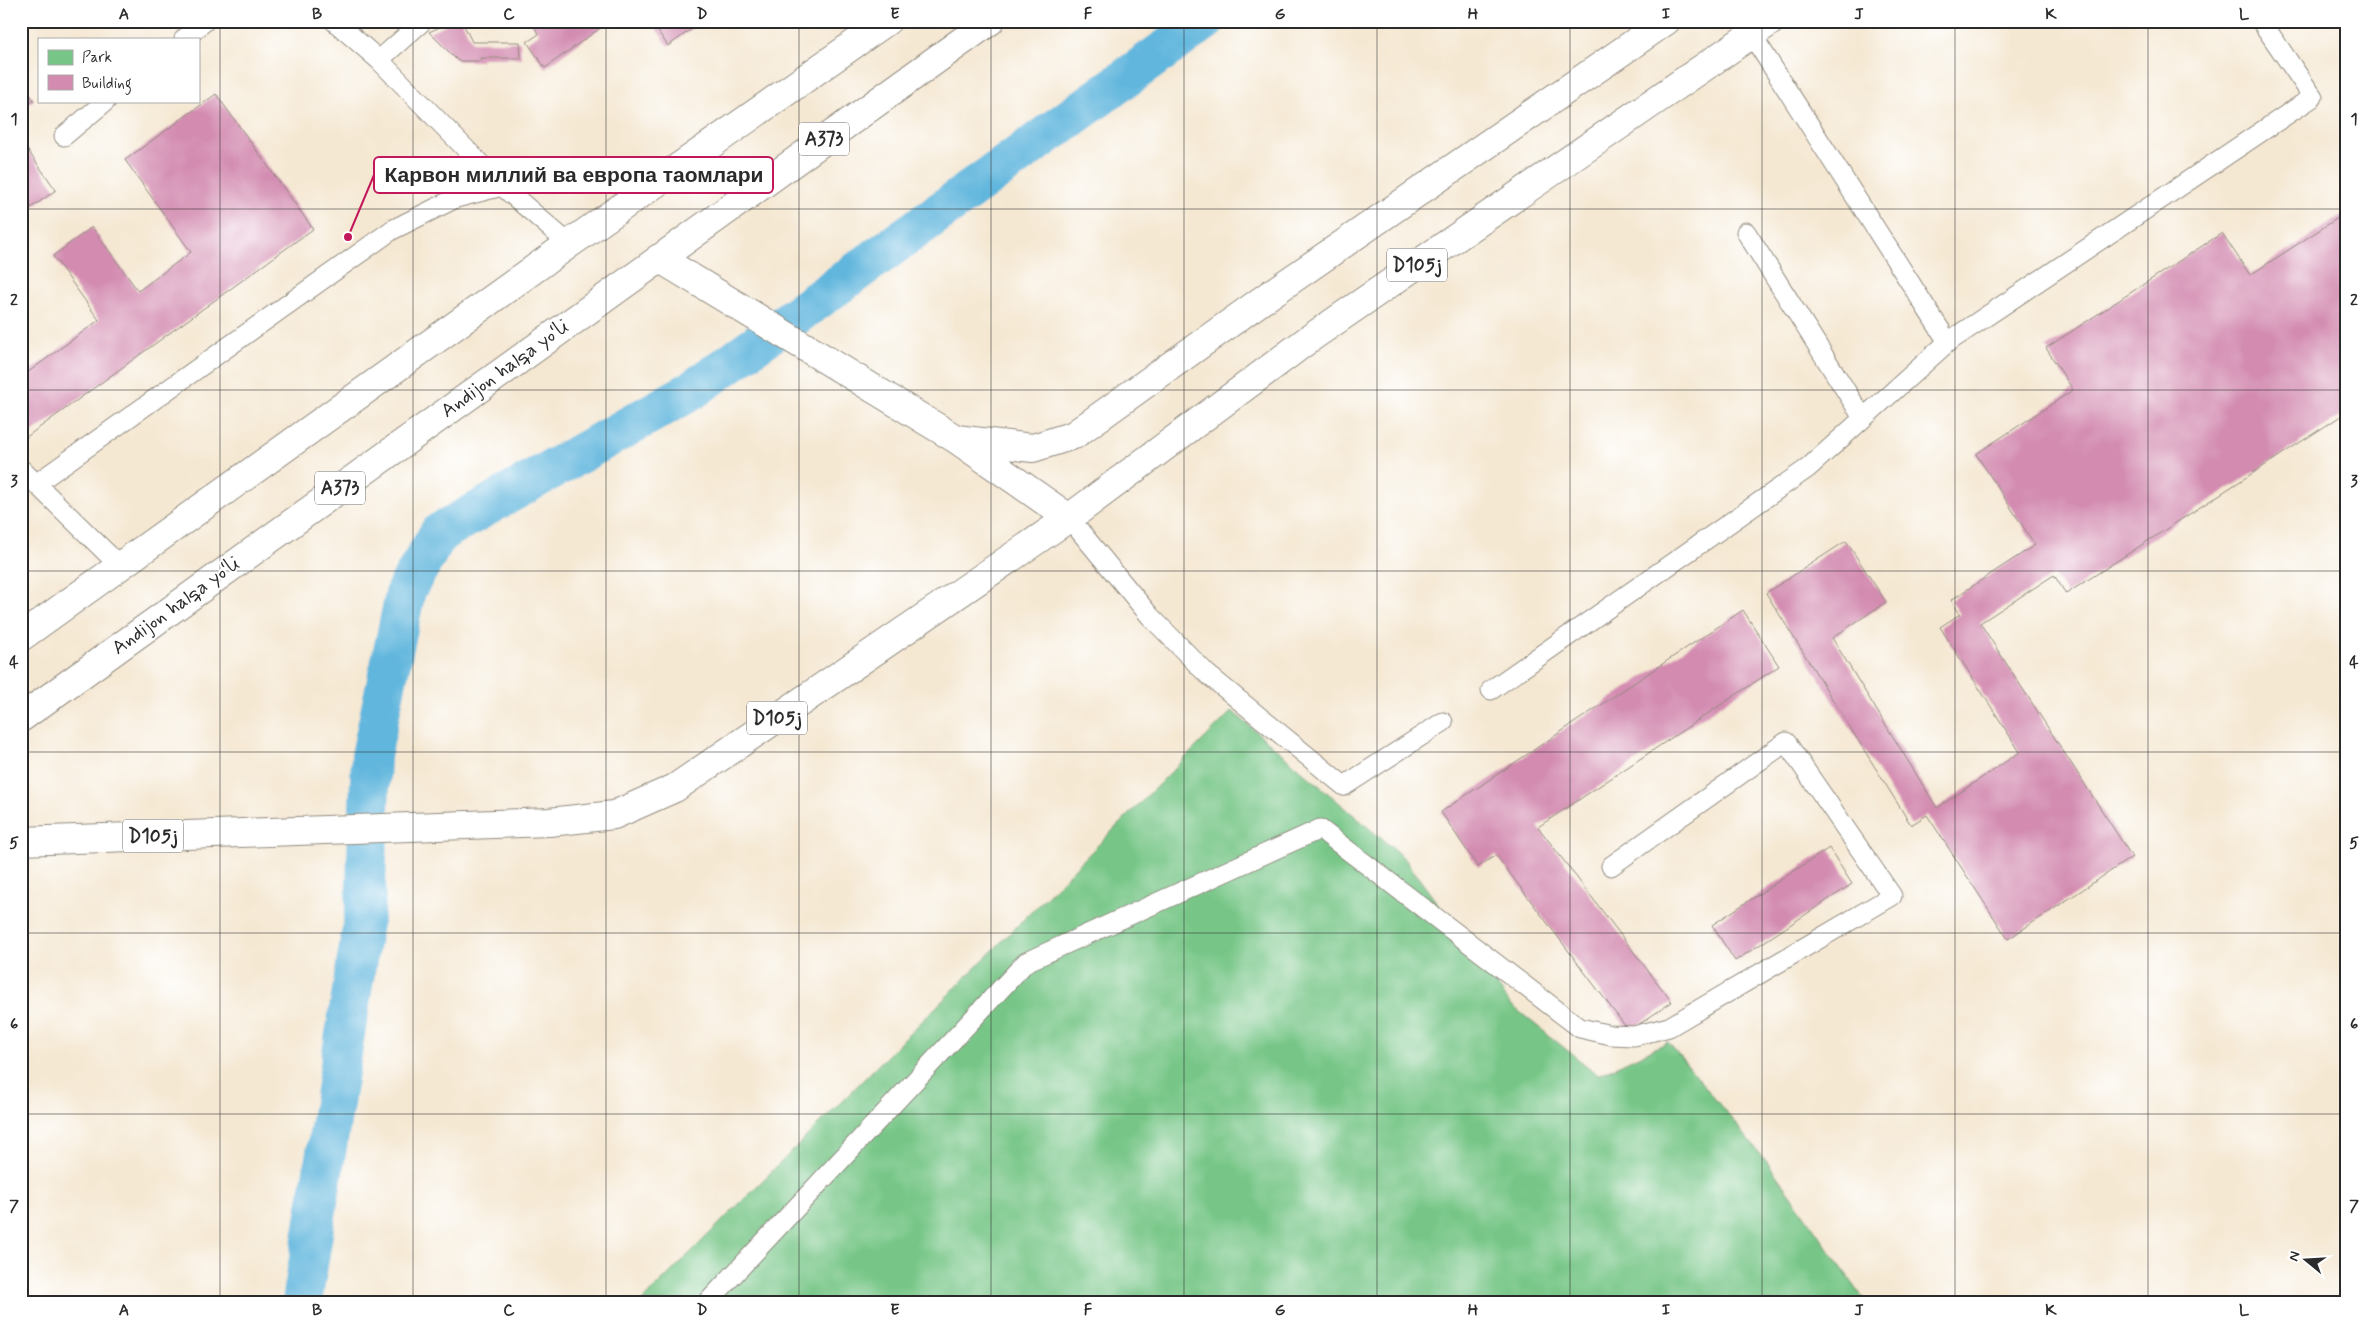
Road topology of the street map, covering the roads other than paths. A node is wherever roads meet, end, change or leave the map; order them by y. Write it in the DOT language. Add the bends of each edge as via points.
graph roads {
  1 [pos="205,21"];
  2 [pos="334,21"];
  3 [pos="423,21"];
  4 [pos="887,21"];
  5 [pos="990,21"];
  6 [pos="1666,21"];
  7 [pos="2261,21"];
  8 [pos="1756,26"];
  9 [pos="185,38"];
  10 [pos="379,60"];
  11 [pos="105,102"];
  12 [pos="64,136"];
  13 [pos="502,186"];
  14 [pos="1746,232"];
  15 [pos="569,244"];
  16 [pos="659,258"];
  17 [pos="1948,342"];
  18 [pos="1863,418"];
  19 [pos="956,439"];
  20 [pos="21,469"];
  21 [pos="38,483"];
  22 [pos="1068,518"];
  23 [pos="121,567"];
  24 [pos="21,637"];
  25 [pos="1491,690"];
  26 [pos="21,718"];
  27 [pos="1443,722"];
  28 [pos="21,841"];
  29 [pos="1611,866"];
  30 [pos="708,1302"];
  1 -- 9 [label="lane"];
  2 -- 10 [label="lane"];
  3 -- 10 [label="lane"];
  4 -- 15 [label="highway"];
  5 -- 16 [label="highway, Andijon halqa yo‘li / A373"];
  6 -- 19 [label="highway, D105j" via="1275,291 1074,435 1033,448"];
  7 -- 17 [label="lane" via="2313,97"];
  8 -- 17 [label="lane"];
  8 -- 22 [label="highway, D105j" via="1309,339"];
  10 -- 13 [label="lane"];
  11 -- 12 [label="lane"];
  13 -- 15 [label="lane"];
  13 -- 21 [label="lane" via="456,198 392,230"];
  14 -- 18 [label="lane"];
  15 -- 23 [label="highway"];
  16 -- 19 [label="highway, D105j"];
  16 -- 26 [label="highway, Andijon halqa yo‘li / A373"];
  17 -- 18 [label="lane"];
  18 -- 25 [label="lane" via="1808,468"];
  19 -- 22 [label="highway, D105j"];
  20 -- 21 [label="lane"];
  21 -- 23 [label="lane"];
  22 -- 27 [label="lane" via="1150,616 1206,672 1344,786"];
  22 -- 28 [label="highway, D105j" via="675,788 614,815 549,822"];
  23 -- 24 [label="highway"];
  29 -- 30 [label="lane" via="1786,742 1892,896 1669,1026 1634,1036 1612,1035 1580,1028 1320,829 1026,962"];
}
